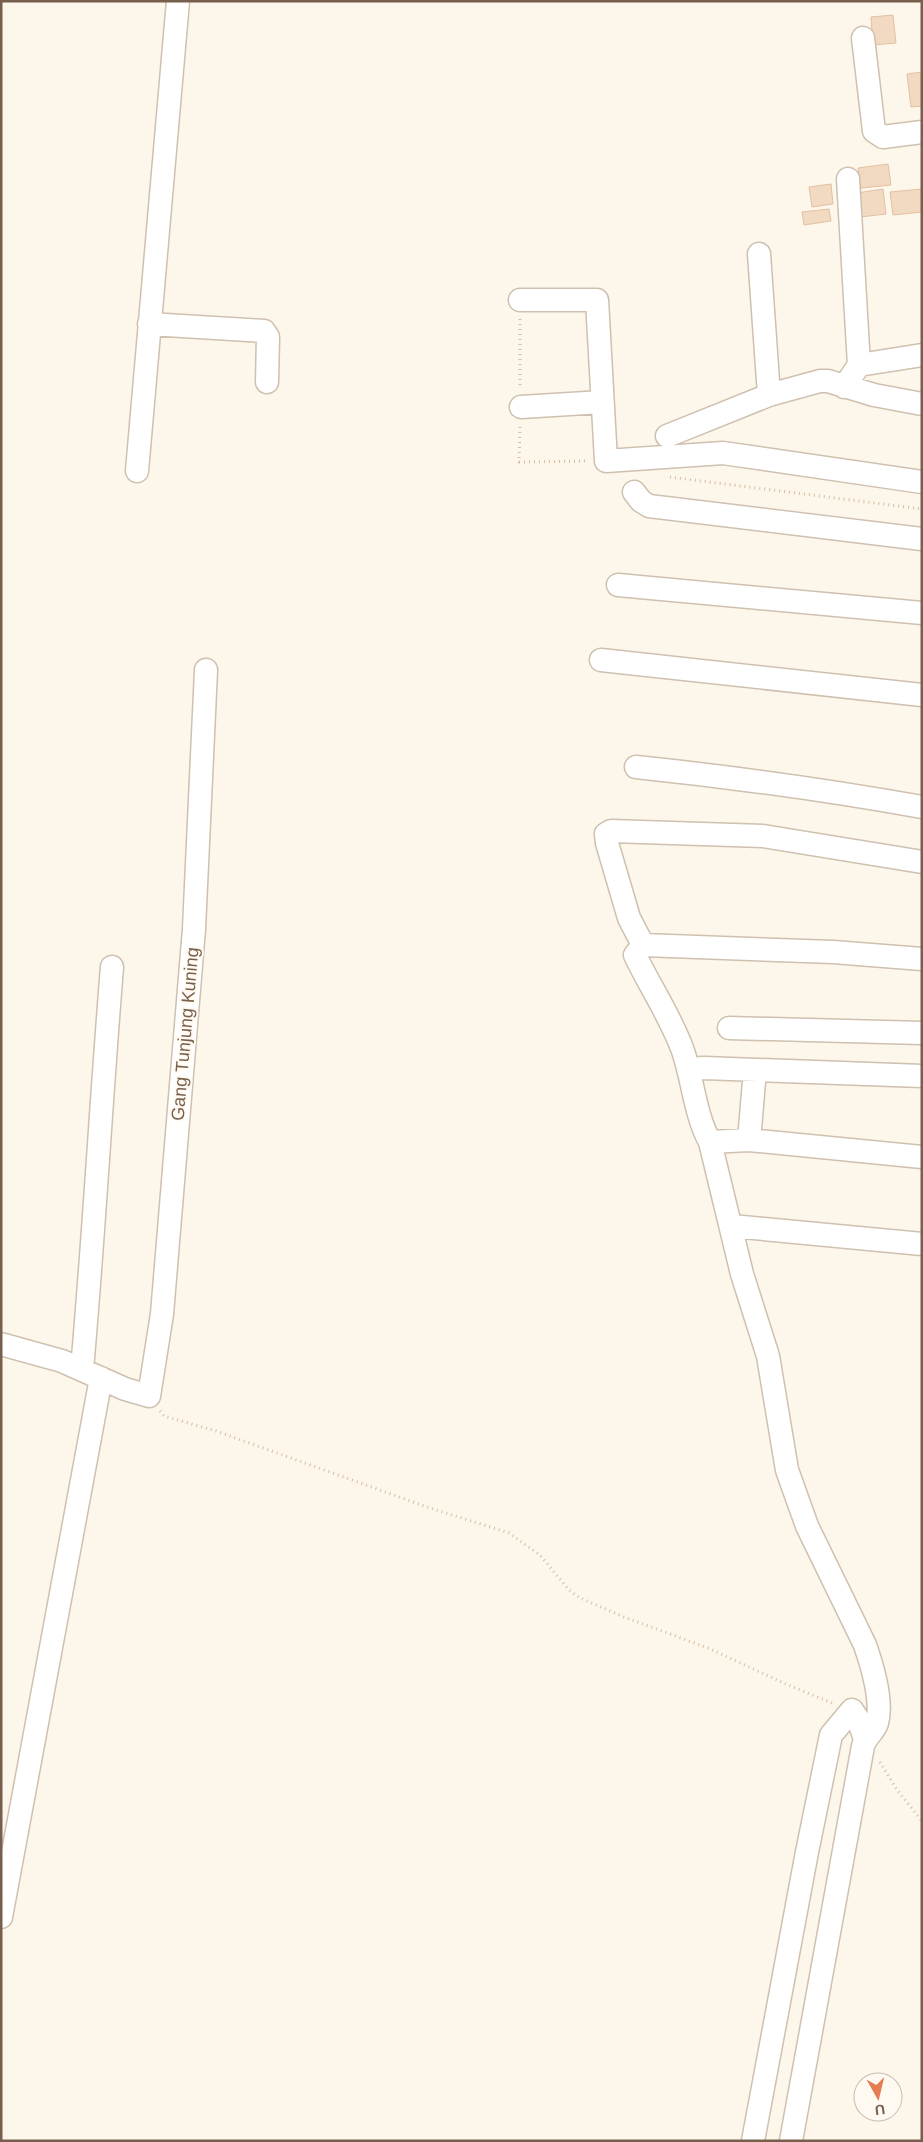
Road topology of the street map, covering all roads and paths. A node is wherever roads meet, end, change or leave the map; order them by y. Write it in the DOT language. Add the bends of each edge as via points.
graph roads {
  1 [pos="178,1"];
  2 [pos="863,38"];
  3 [pos="922,132"];
  4 [pos="848,179"];
  5 [pos="759,254"];
  6 [pos="520,300"];
  7 [pos="149,324"];
  8 [pos="922,356"];
  9 [pos="859,365"];
  10 [pos="266,382"];
  11 [pos="844,387"];
  12 [pos="769,394"];
  13 [pos="602,402"];
  14 [pos="922,404"];
  15 [pos="520,407"];
  16 [pos="667,436"];
  17 [pos="649,459"];
  18 [pos="137,471"];
  19 [pos="922,482"];
  20 [pos="634,492"];
  21 [pos="922,509"];
  22 [pos="922,538"];
  23 [pos="618,585"];
  24 [pos="922,613"];
  25 [pos="601,660"];
  26 [pos="206,670"];
  27 [pos="922,695"];
  28 [pos="636,768"];
  29 [pos="922,806"];
  30 [pos="922,862"];
  31 [pos="643,945"];
  32 [pos="922,959"];
  33 [pos="112,967"];
  34 [pos="728,1028"];
  35 [pos="922,1033"];
  36 [pos="688,1069"];
  37 [pos="755,1070"];
  38 [pos="922,1076"];
  39 [pos="749,1140"];
  40 [pos="710,1142"];
  41 [pos="922,1157"];
  42 [pos="732,1226"];
  43 [pos="922,1244"];
  44 [pos="1,1344"];
  45 [pos="92,1374"];
  46 [pos="149,1396"];
  47 [pos="852,1710"];
  48 [pos="870,1734"];
  49 [pos="897,1790"];
  50 [pos="922,1821"];
  51 [pos="1,1917"];
  52 [pos="753,2141"];
  53 [pos="791,2141"];
  1 -- 7 [label="street"];
  2 -- 3 [label="street" via="874,131 883,137"];
  4 -- 9 [label="street"];
  5 -- 12 [label="street"];
  6 -- 13 [label="street" via="597,300"];
  7 -- 10 [label="street" via="264,331 268,337"];
  7 -- 18 [label="street"];
  8 -- 9 [label="street"];
  9 -- 11 [label="street"];
  11 -- 12 [label="street" via="820,381"];
  11 -- 14 [label="street"];
  12 -- 16 [label="street"];
  13 -- 15 [label="street"];
  13 -- 17 [label="street" via="606,461"];
  17 -- 19 [label="street" via="723,454"];
  17 -- 21 [label="path" via="672,479"];
  20 -- 22 [label="street" via="649,506"];
  23 -- 24 [label="street"];
  25 -- 27 [label="street"];
  26 -- 46 [label="street, Gang Tunjung Kuning" via="192,948 162,1314"];
  28 -- 29 [label="street" via="717,776"];
  30 -- 31 [label="street" via="763,836 611,831 606,834 607,843 629,918"];
  31 -- 32 [label="street" via="833,952"];
  31 -- 36 [label="street" via="635,955 674,1030"];
  33 -- 45 [label="street" via="97,1151"];
  34 -- 35 [label="street"];
  36 -- 37 [label="street"];
  36 -- 40 [label="street"];
  37 -- 38 [label="street"];
  37 -- 39 [label="street"];
  39 -- 40 [label="street"];
  39 -- 41 [label="street"];
  40 -- 42 [label="street"];
  42 -- 43 [label="street"];
  42 -- 48 [label="street" via="750,1302 768,1356 787,1470 807,1526 871,1664 878,1708 877,1723"];
  44 -- 45 [label="street" via="62,1361"];
  45 -- 46 [label="street"];
  45 -- 51 [label="street"];
  46 -- 47 [label="path" via="164,1416 509,1533 540,1555 569,1590 580,1598 708,1648 788,1686"];
  47 -- 48 [label="street"];
  47 -- 52 [label="street" via="831,1735"];
  48 -- 53 [label="street"];
  49 -- 50 [label="path"];
}
